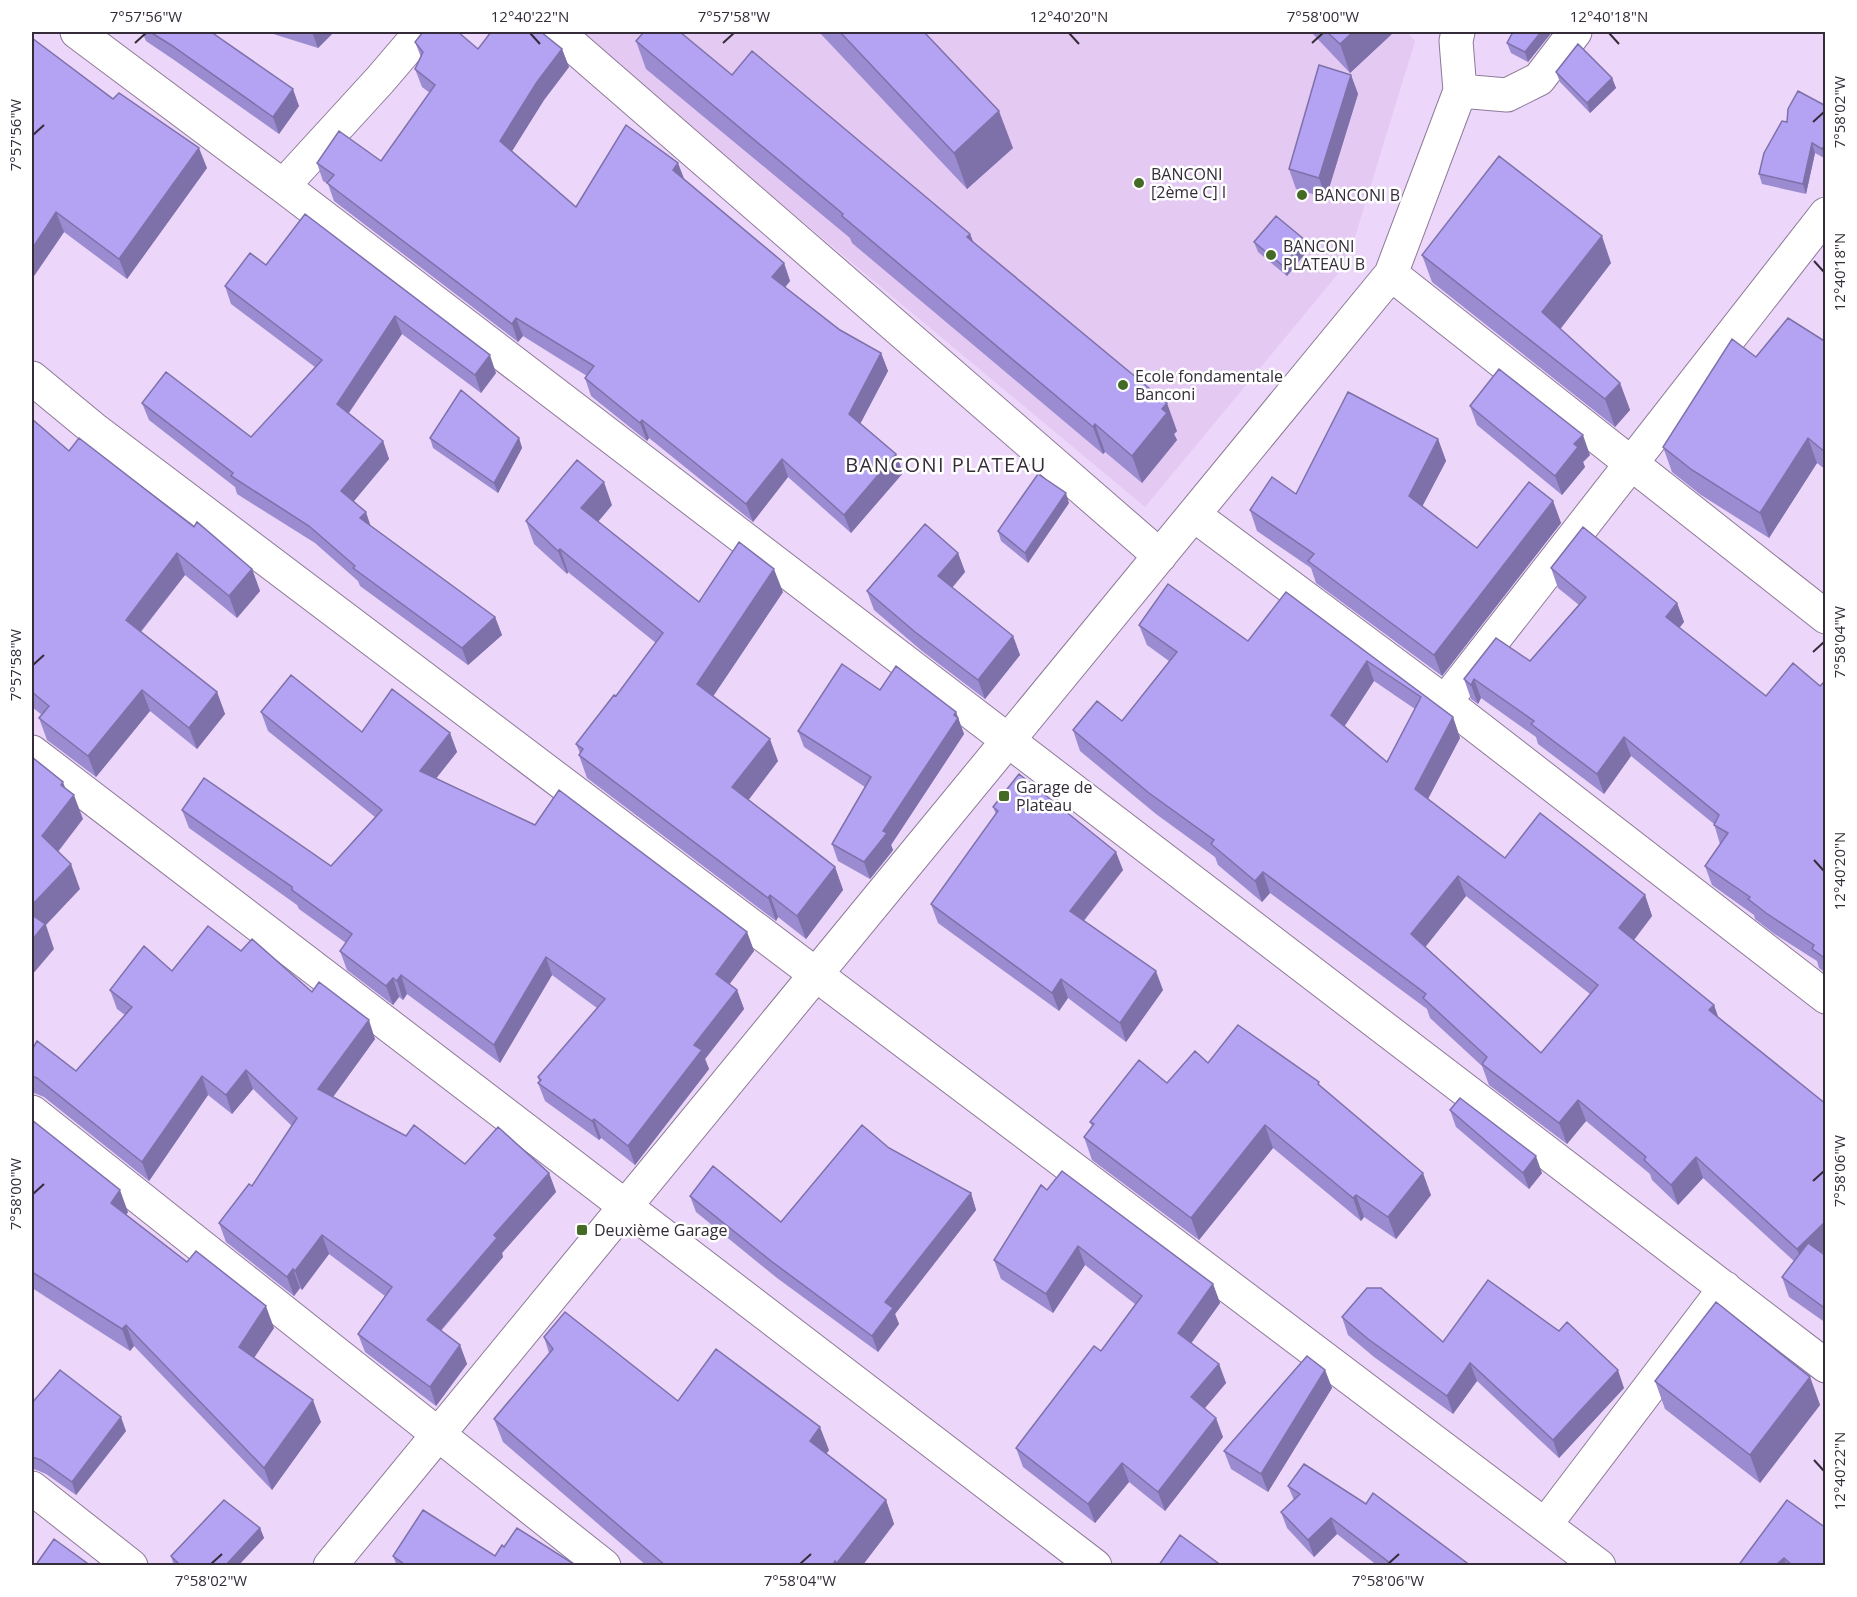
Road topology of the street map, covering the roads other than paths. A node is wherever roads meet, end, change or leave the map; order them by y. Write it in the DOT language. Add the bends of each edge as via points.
graph roads {
  1 [pos="77,32"];
  2 [pos="421,32"];
  3 [pos="557,32"];
  4 [pos="1575,32"];
  5 [pos="1454,35"];
  6 [pos="1460,91"];
  7 [pos="283,186"];
  8 [pos="1824,220"];
  9 [pos="1391,274"];
  10 [pos="32,378"];
  11 [pos="1632,462"];
  12 [pos="1194,515"];
  13 [pos="1160,556"];
  14 [pos="1826,616"];
  15 [pos="1445,702"];
  16 [pos="1008,740"];
  17 [pos="32,752"];
  18 [pos="817,974"];
  19 [pos="1826,997"];
  20 [pos="32,1112"];
  21 [pos="625,1207"];
  22 [pos="1725,1288"];
  23 [pos="1826,1366"];
  24 [pos="438,1434"];
  25 [pos="32,1488"];
  26 [pos="1545,1525"];
  27 [pos="131,1566"];
  28 [pos="330,1566"];
  29 [pos="604,1566"];
  30 [pos="1095,1566"];
  31 [pos="1599,1566"];
  1 -- 7 [label="street"];
  2 -- 7 [label="street"];
  3 -- 13 [label="street"];
  4 -- 6 [label="street" via="1539,80 1507,95"];
  5 -- 6 [label="street"];
  6 -- 9 [label="street"];
  7 -- 16 [label="street"];
  8 -- 11 [label="street"];
  9 -- 11 [label="street"];
  9 -- 12 [label="street"];
  10 -- 18 [label="street" via="104,437"];
  11 -- 14 [label="street"];
  11 -- 15 [label="street"];
  12 -- 13 [label="street"];
  12 -- 15 [label="street"];
  13 -- 16 [label="street"];
  15 -- 19 [label="street"];
  16 -- 18 [label="street"];
  16 -- 22 [label="street"];
  17 -- 21 [label="street"];
  18 -- 21 [label="street"];
  18 -- 26 [label="street"];
  20 -- 24 [label="street"];
  21 -- 24 [label="street"];
  21 -- 30 [label="street"];
  22 -- 23 [label="street"];
  22 -- 26 [label="street"];
  24 -- 28 [label="street"];
  24 -- 29 [label="street"];
  25 -- 27 [label="street"];
  26 -- 31 [label="street"];
}
